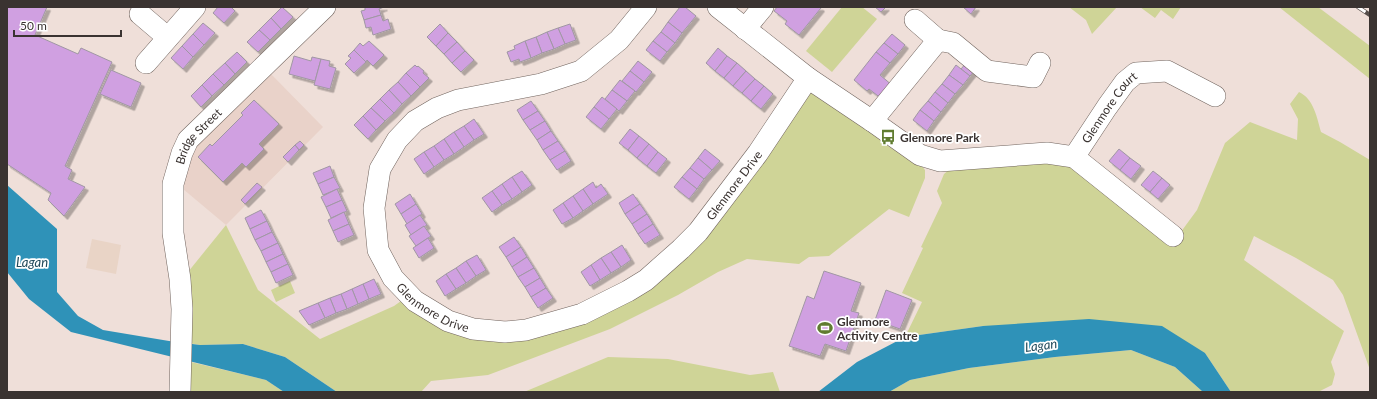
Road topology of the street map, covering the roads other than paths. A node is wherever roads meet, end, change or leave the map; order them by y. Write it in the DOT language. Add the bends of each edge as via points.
graph roads {
  1 [pos="195,7"];
  2 [pos="325,7"];
  3 [pos="646,7"];
  4 [pos="718,7"];
  5 [pos="763,7"];
  6 [pos="140,14"];
  7 [pos="915,20"];
  8 [pos="745,29"];
  9 [pos="167,38"];
  10 [pos="938,40"];
  11 [pos="146,63"];
  12 [pos="1040,63"];
  13 [pos="808,78"];
  14 [pos="1215,96"];
  15 [pos="872,121"];
  16 [pos="1074,157"];
  17 [pos="1173,236"];
  18 [pos="180,391"];
  1 -- 9 [label="street"];
  2 -- 18 [label="street, Bridge Street" via="188,140 182,153 173,184 173,233 182,309"];
  3 -- 13 [label="street, Glenmore Drive" via="619,40 581,71 541,84 458,100 437,108 416,121 397,140 380,169 374,208 378,250 393,278 415,301 448,322 473,329 505,332 526,330 582,314 646,280 698,232 758,153"];
  4 -- 8 [label="street"];
  5 -- 8 [label="street"];
  6 -- 9 [label="street"];
  7 -- 10 [label="street"];
  8 -- 13 [label="street"];
  9 -- 11 [label="street"];
  10 -- 12 [label="street" via="953,43 987,71 1033,77"];
  10 -- 15 [label="street"];
  13 -- 15 [label="street"];
  14 -- 16 [label="street, Glenmore Court" via="1202,78 1167,71 1136,73 1107,106"];
  15 -- 16 [label="street" via="920,155 940,161 1047,153"];
  16 -- 17 [label="street"];
}
